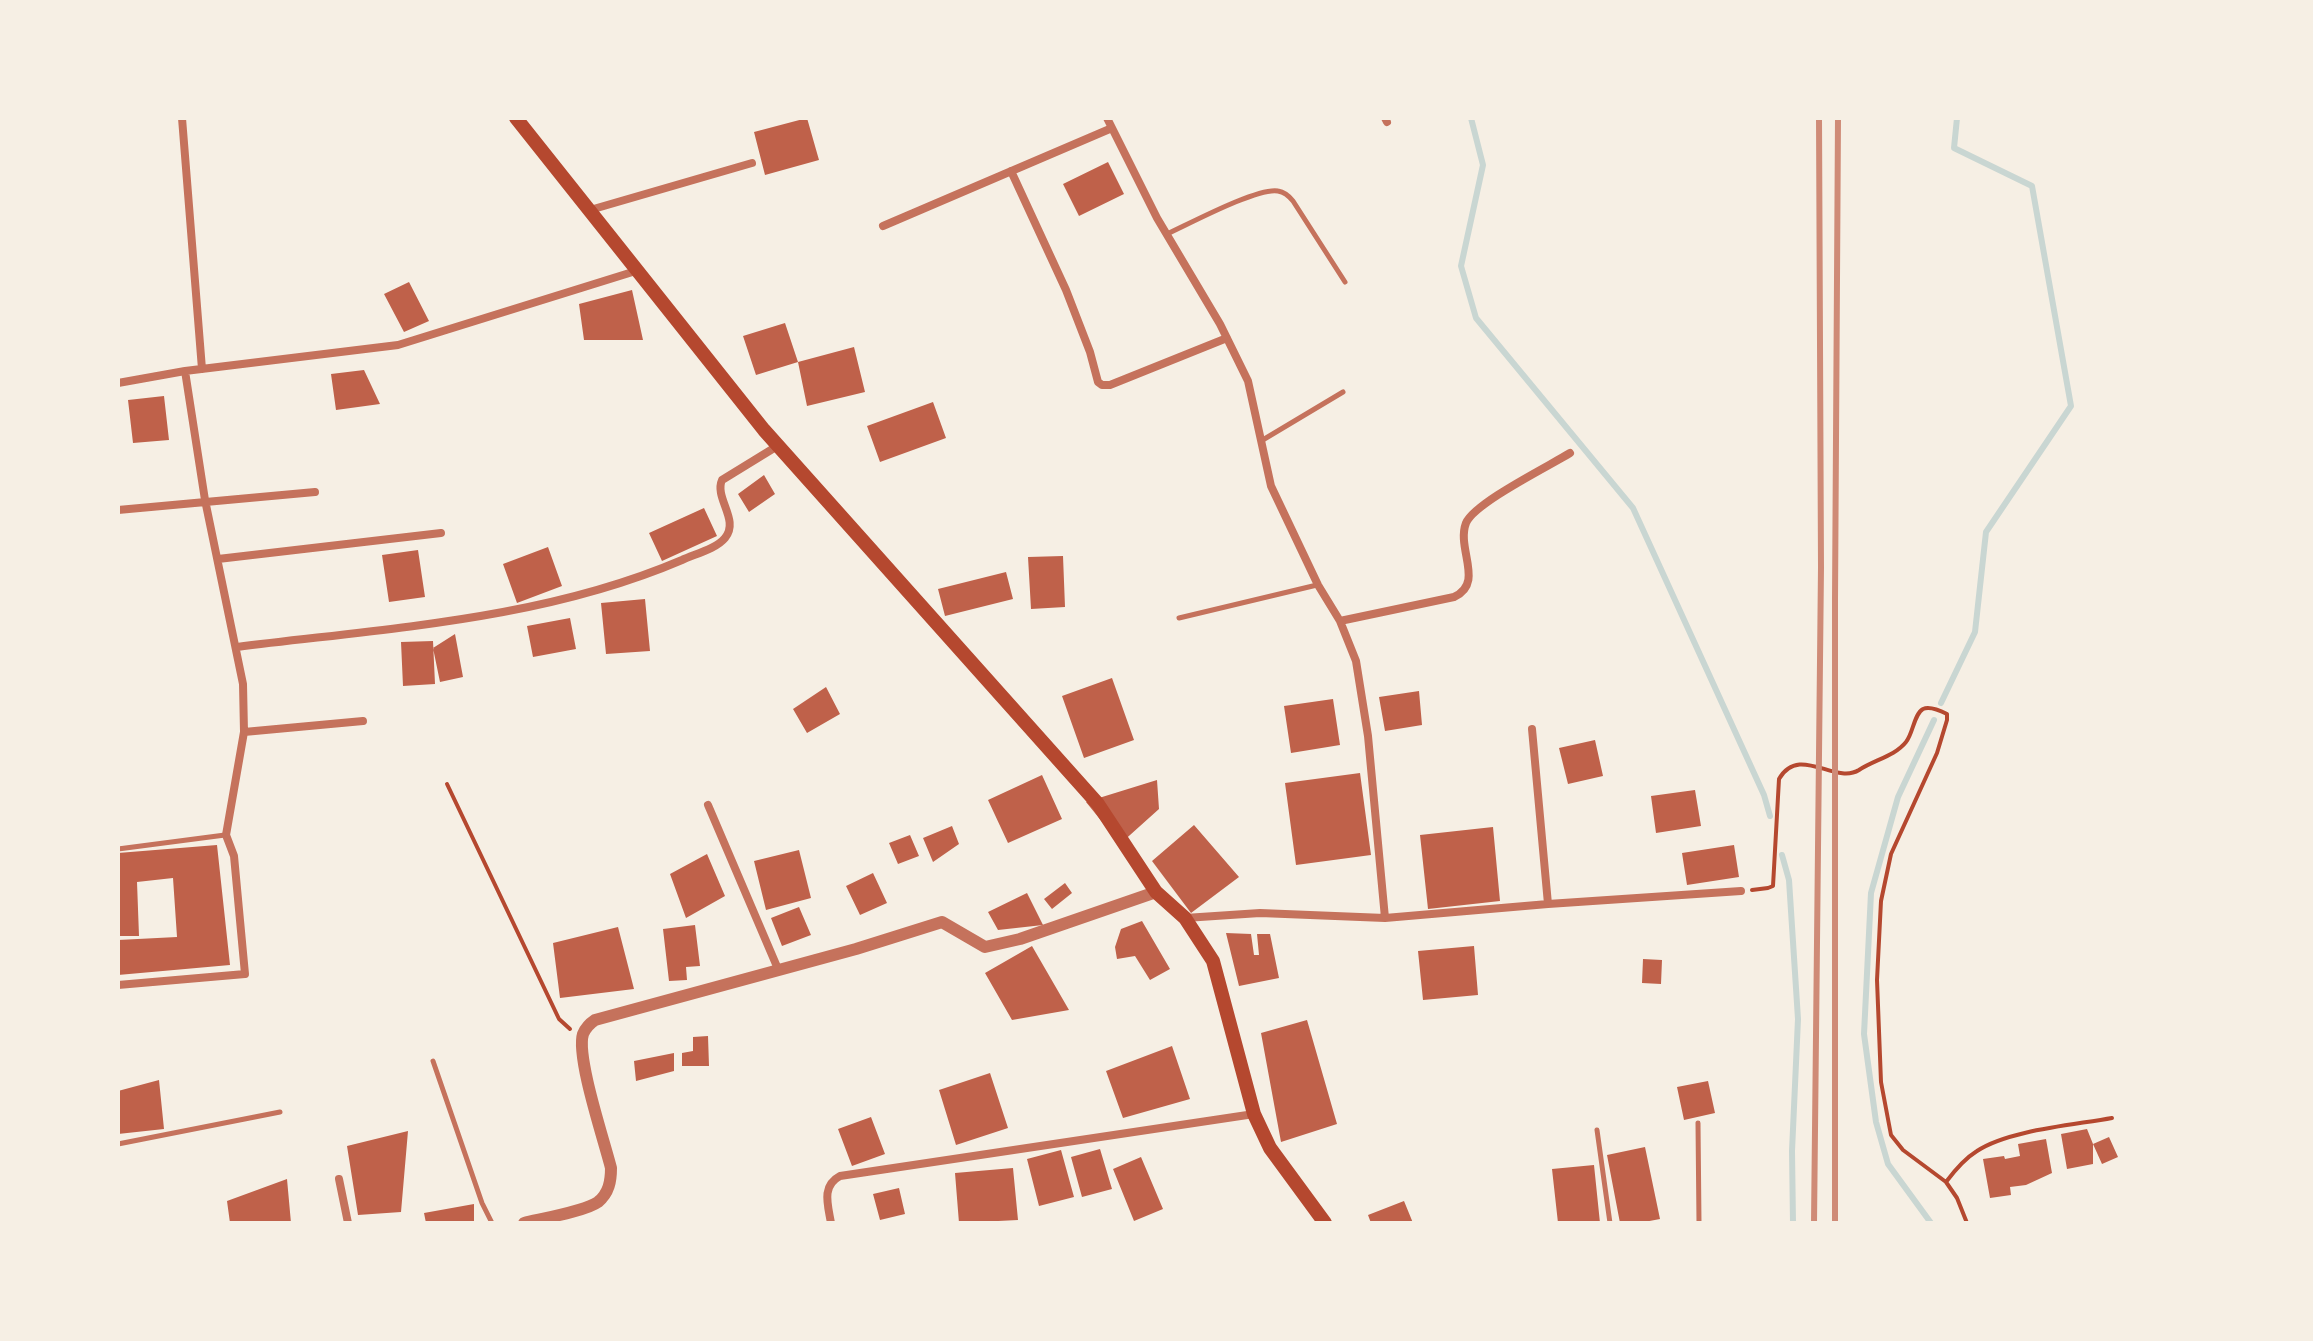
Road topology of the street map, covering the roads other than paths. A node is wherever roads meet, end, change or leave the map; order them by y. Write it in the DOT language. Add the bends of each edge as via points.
graph roads {
  1 [pos="182,118"];
  2 [pos="516,118"];
  3 [pos="1107,118"];
  4 [pos="1112,128"];
  5 [pos="752,163"];
  6 [pos="1011,171"];
  7 [pos="589,210"];
  8 [pos="883,226"];
  9 [pos="1167,234"];
  10 [pos="639,270"];
  11 [pos="1345,282"];
  12 [pos="1227,338"];
  13 [pos="202,369"];
  14 [pos="185,371"];
  15 [pos="118,383"];
  16 [pos="1343,392"];
  17 [pos="1260,442"];
  18 [pos="779,445"];
  19 [pos="1570,453"];
  20 [pos="315,492"];
  21 [pos="205,500"];
  22 [pos="118,510"];
  23 [pos="441,533"];
  24 [pos="218,559"];
  25 [pos="1318,585"];
  26 [pos="1179,618"];
  27 [pos="1340,621"];
  28 [pos="237,647"];
  29 [pos="363,721"];
  30 [pos="1532,729"];
  31 [pos="244,732"];
  32 [pos="708,805"];
  33 [pos="226,835"];
  34 [pos="118,849"];
  35 [pos="1741,891"];
  36 [pos="1156,892"];
  37 [pos="1548,904"];
  38 [pos="1185,918"];
  39 [pos="1385,918"];
  40 [pos="778,969"];
  41 [pos="118,985"];
  42 [pos="433,1061"];
  43 [pos="280,1112"];
  44 [pos="1254,1114"];
  45 [pos="1698,1123"];
  46 [pos="1597,1130"];
  47 [pos="118,1144"];
  48 [pos="339,1179"];
  49 [pos="348,1223"];
  50 [pos="492,1223"];
  51 [pos="524,1223"];
  52 [pos="831,1223"];
  53 [pos="1325,1223"];
  54 [pos="1610,1223"];
  55 [pos="1699,1223"];
  1 -- 13 [label="street"];
  2 -- 7 [label="main road"];
  3 -- 4 [label="street"];
  4 -- 6 [label="street"];
  4 -- 9 [label="street"];
  5 -- 7 [label="street"];
  6 -- 8 [label="street"];
  6 -- 12 [label="street" via="1066,290 1098,382 1110,385"];
  7 -- 10 [label="main road"];
  9 -- 11 [label="lane" via="1259,193 1278,191 1293,201"];
  9 -- 12 [label="street"];
  10 -- 13 [label="street" via="398,345"];
  10 -- 18 [label="main road"];
  12 -- 17 [label="street" via="1248,381"];
  13 -- 14 [label="street"];
  14 -- 15 [label="street"];
  14 -- 21 [label="street"];
  16 -- 17 [label="lane"];
  17 -- 25 [label="street" via="1271,486"];
  18 -- 28 [label="street" via="722,480 729,518 725,538 655,571 507,613"];
  18 -- 36 [label="main road" via="1098,804"];
  19 -- 27 [label="street" via="1468,517 1463,537 1469,577 1463,593"];
  20 -- 21 [label="street"];
  21 -- 22 [label="street"];
  21 -- 24 [label="street"];
  23 -- 24 [label="street"];
  24 -- 28 [label="street"];
  25 -- 26 [label="lane"];
  25 -- 27 [label="street"];
  27 -- 39 [label="street" via="1356,661 1368,736"];
  28 -- 31 [label="street"];
  29 -- 31 [label="street"];
  30 -- 37 [label="street"];
  31 -- 33 [label="street"];
  32 -- 40 [label="street"];
  33 -- 34 [label="lane"];
  33 -- 41 [label="street" via="234,856 245,974"];
  35 -- 37 [label="street"];
  36 -- 38 [label="main road"];
  36 -- 40 [label="street" via="985,947 942,922"];
  37 -- 39 [label="street"];
  38 -- 39 [label="street" via="1260,913"];
  38 -- 44 [label="main road" via="1213,961"];
  40 -- 51 [label="street" via="587,1026 583,1062 611,1182 596,1204"];
  42 -- 50 [label="lane"];
  43 -- 47 [label="lane"];
  44 -- 52 [label="street" via="840,1176 827,1192"];
  44 -- 53 [label="main road" via="1270,1148"];
  45 -- 55 [label="lane"];
  46 -- 54 [label="lane"];
  48 -- 49 [label="street"];
}
